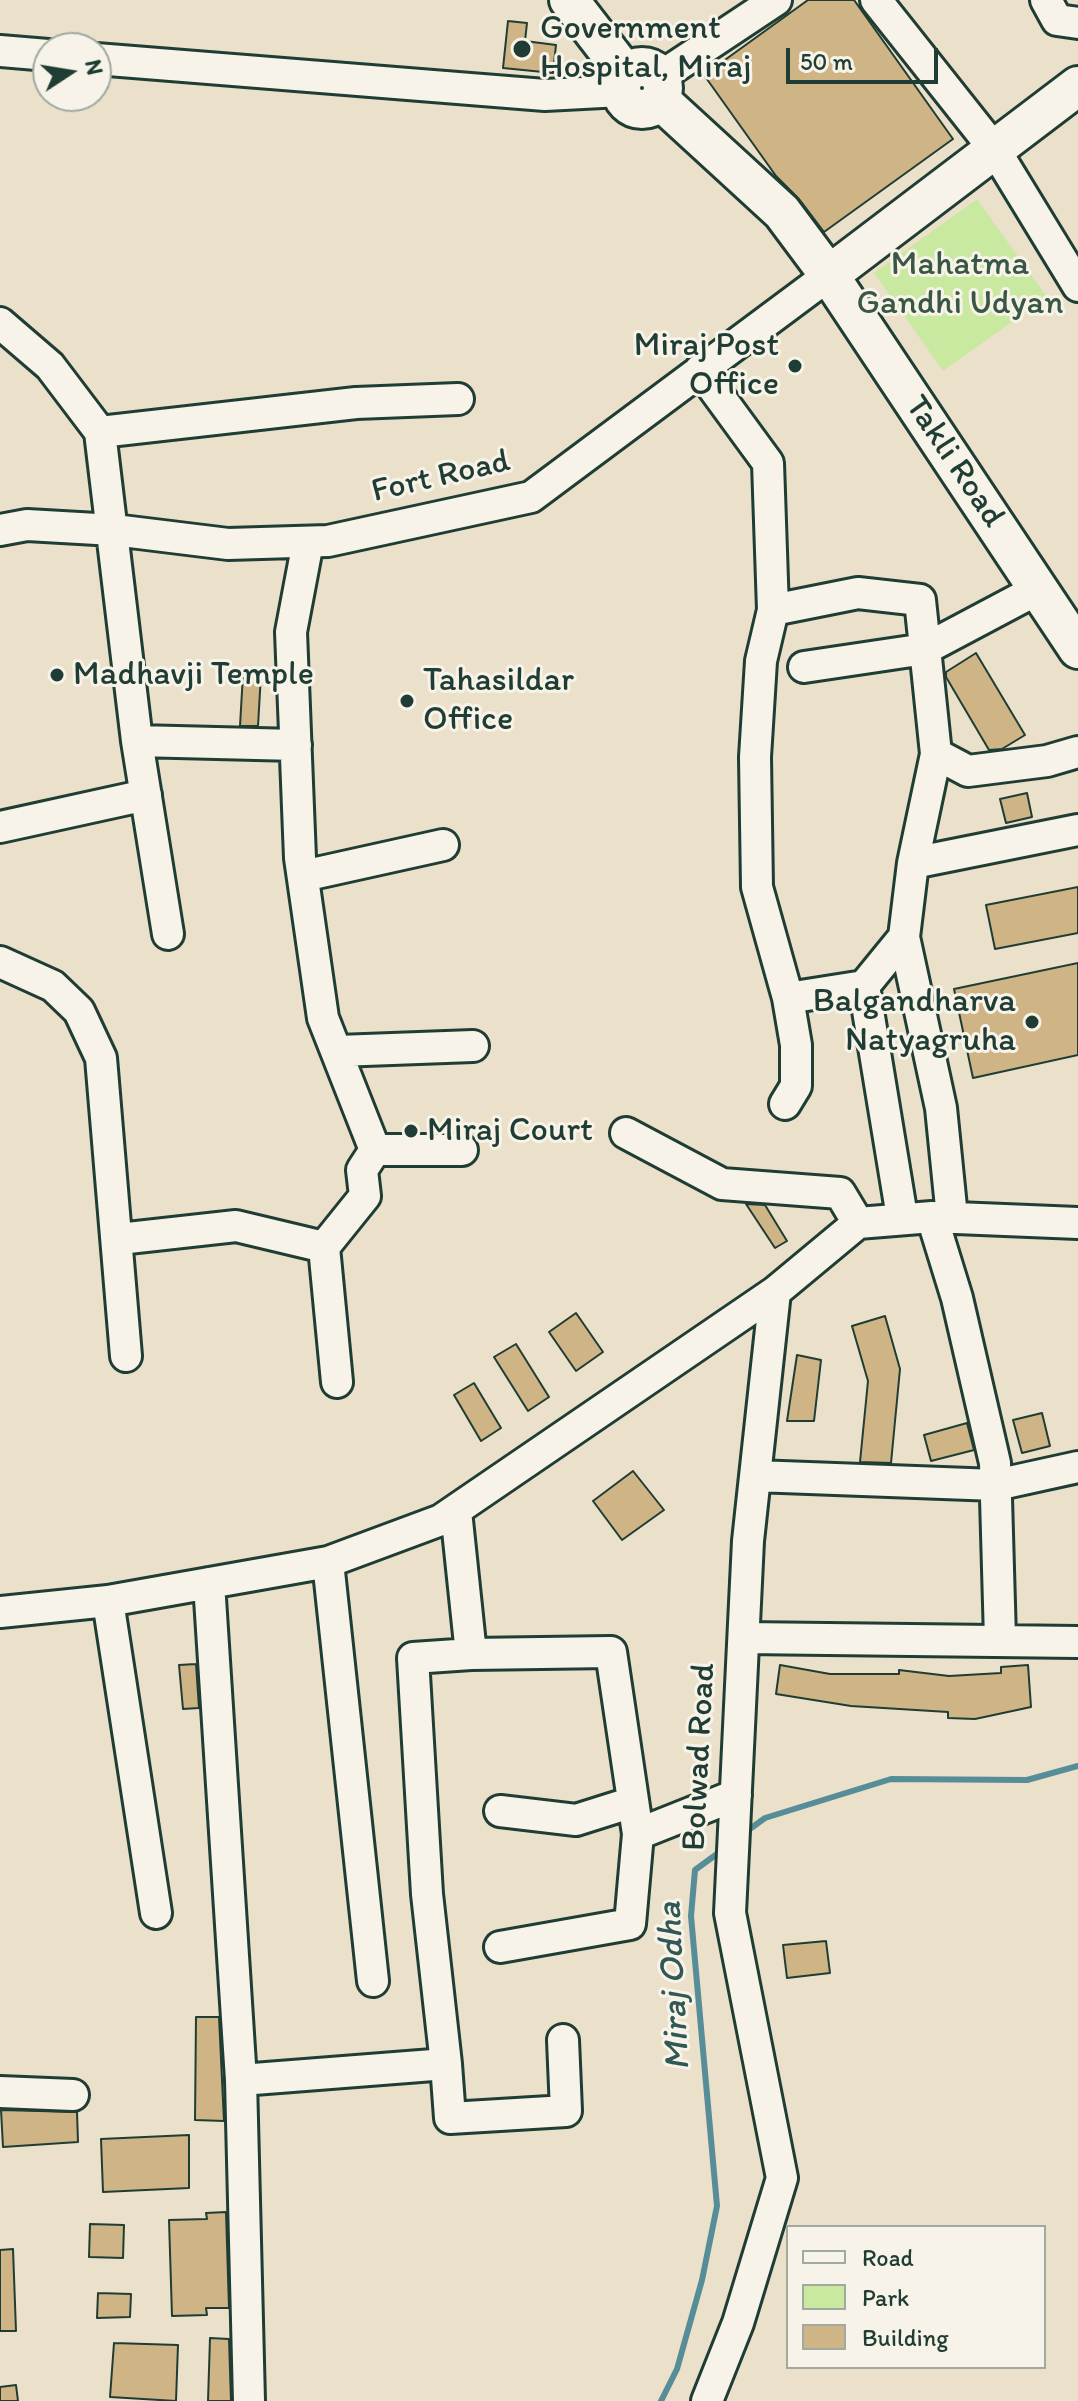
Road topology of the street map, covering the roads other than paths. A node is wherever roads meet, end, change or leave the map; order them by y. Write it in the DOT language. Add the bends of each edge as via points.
graph roads {
  1 [pos="569,0"];
  2 [pos="776,0"];
  3 [pos="876,0"];
  4 [pos="1046,0"];
  5 [pos="1078,23"];
  6 [pos="0,51"];
  7 [pos="32,54"];
  8 [pos="112,60"];
  9 [pos="642,86"];
  10 [pos="1078,86"];
  11 [pos="995,150"];
  12 [pos="829,275"];
  13 [pos="1078,286"];
  14 [pos="0,323"];
  15 [pos="700,370"];
  16 [pos="458,399"];
  17 [pos="100,432"];
  18 [pos="0,530"];
  19 [pos="114,530"];
  20 [pos="308,542"];
  21 [pos="1040,588"];
  22 [pos="773,610"];
  23 [pos="925,649"];
  24 [pos="1078,649"];
  25 [pos="804,667"];
  26 [pos="137,741"];
  27 [pos="296,745"];
  28 [pos="1078,752"];
  29 [pos="936,754"];
  30 [pos="146,795"];
  31 [pos="0,827"];
  32 [pos="1078,830"];
  33 [pos="443,845"];
  34 [pos="913,863"];
  35 [pos="303,876"];
  36 [pos="168,934"];
  37 [pos="904,937"];
  38 [pos="0,962"];
  39 [pos="864,986"];
  40 [pos="788,998"];
  41 [pos="473,1046"];
  42 [pos="338,1051"];
  43 [pos="785,1104"];
  44 [pos="626,1133"];
  45 [pos="375,1150"];
  46 [pos="462,1150"];
  47 [pos="928,1217"];
  48 [pos="858,1223"];
  49 [pos="1078,1223"];
  50 [pos="119,1239"];
  51 [pos="324,1247"];
  52 [pos="775,1292"];
  53 [pos="126,1356"];
  54 [pos="337,1382"];
  55 [pos="1078,1467"];
  56 [pos="755,1476"];
  57 [pos="996,1485"];
  58 [pos="456,1511"];
  59 [pos="328,1562"];
  60 [pos="209,1583"];
  61 [pos="108,1601"];
  62 [pos="0,1612"];
  63 [pos="744,1638"];
  64 [pos="1000,1639"];
  65 [pos="1078,1642"];
  66 [pos="471,1654"];
  67 [pos="736,1795"];
  68 [pos="633,1802"];
  69 [pos="500,1811"];
  70 [pos="638,1834"];
  71 [pos="156,1913"];
  72 [pos="500,1947"];
  73 [pos="373,1981"];
  74 [pos="563,2040"];
  75 [pos="446,2064"];
  76 [pos="241,2080"];
  77 [pos="0,2092"];
  78 [pos="73,2095"];
  79 [pos="249,2401"];
  80 [pos="707,2401"];
  1 -- 9 [label="main road, Takli Road"];
  2 -- 9 [label="street"];
  3 -- 11 [label="street"];
  4 -- 5 [label="street" via="1057,20"];
  6 -- 7 [label="street"];
  8 -- 9 [label="street" via="545,95"];
  9 -- 12 [label="main road, Takli Road" via="782,212"];
  10 -- 11 [label="main road"];
  11 -- 12 [label="main road"];
  11 -- 13 [label="street"];
  12 -- 15 [label="street, Fort Road"];
  12 -- 21 [label="main road, Takli Road"];
  14 -- 17 [label="street" via="50,366"];
  15 -- 20 [label="street, Fort Road" via="531,497"];
  15 -- 22 [label="street" via="768,463"];
  16 -- 17 [label="street" via="356,403"];
  17 -- 19 [label="street"];
  18 -- 19 [label="street, Fort Road" via="27,525"];
  19 -- 20 [label="street, Fort Road" via="228,544"];
  19 -- 26 [label="street"];
  20 -- 27 [label="street" via="291,632"];
  21 -- 23 [label="street"];
  21 -- 24 [label="main road, Takli Road"];
  22 -- 23 [label="street" via="858,593 920,600"];
  22 -- 40 [label="street" via="761,661 755,757 757,887"];
  23 -- 25 [label="street"];
  23 -- 29 [label="street"];
  26 -- 27 [label="street"];
  26 -- 30 [label="street"];
  27 -- 35 [label="street"];
  28 -- 29 [label="street" via="968,771"];
  29 -- 34 [label="street"];
  30 -- 31 [label="street"];
  30 -- 36 [label="street"];
  32 -- 34 [label="street"];
  33 -- 35 [label="street"];
  34 -- 37 [label="street"];
  35 -- 42 [label="street" via="323,1018"];
  37 -- 39 [label="street"];
  37 -- 47 [label="street" via="941,1108"];
  38 -- 50 [label="street" via="62,994 79,1011 101,1058"];
  39 -- 40 [label="street"];
  39 -- 47 [label="street"];
  40 -- 43 [label="street" via="796,1086"];
  41 -- 42 [label="street"];
  42 -- 45 [label="street"];
  44 -- 48 [label="street" via="722,1184 840,1193"];
  45 -- 46 [label="street"];
  45 -- 51 [label="street" via="362,1170 365,1196"];
  47 -- 48 [label="street"];
  47 -- 49 [label="street"];
  47 -- 57 [label="street" via="971,1356"];
  48 -- 52 [label="street"];
  50 -- 51 [label="street" via="236,1226"];
  50 -- 53 [label="street"];
  51 -- 54 [label="street"];
  52 -- 56 [label="street, Bolwad Road"];
  52 -- 58 [label="street"];
  55 -- 57 [label="street"];
  56 -- 57 [label="street"];
  56 -- 63 [label="street, Bolwad Road"];
  57 -- 64 [label="street"];
  58 -- 59 [label="street"];
  58 -- 66 [label="street"];
  59 -- 60 [label="street"];
  59 -- 73 [label="street"];
  60 -- 61 [label="street"];
  60 -- 76 [label="street"];
  61 -- 62 [label="street"];
  61 -- 71 [label="street"];
  63 -- 64 [label="street"];
  63 -- 67 [label="street, Bolwad Road"];
  64 -- 65 [label="street"];
  66 -- 68 [label="street" via="611,1652"];
  66 -- 75 [label="street" via="413,1658 427,1894"];
  67 -- 70 [label="street"];
  67 -- 80 [label="street, Bolwad Road" via="730,1913 782,2178 738,2323"];
  68 -- 69 [label="street" via="576,1820"];
  68 -- 70 [label="street"];
  70 -- 72 [label="street" via="630,1924"];
  74 -- 75 [label="street" via="566,2111 450,2118"];
  75 -- 76 [label="street"];
  76 -- 79 [label="street"];
  77 -- 78 [label="street"];
}
